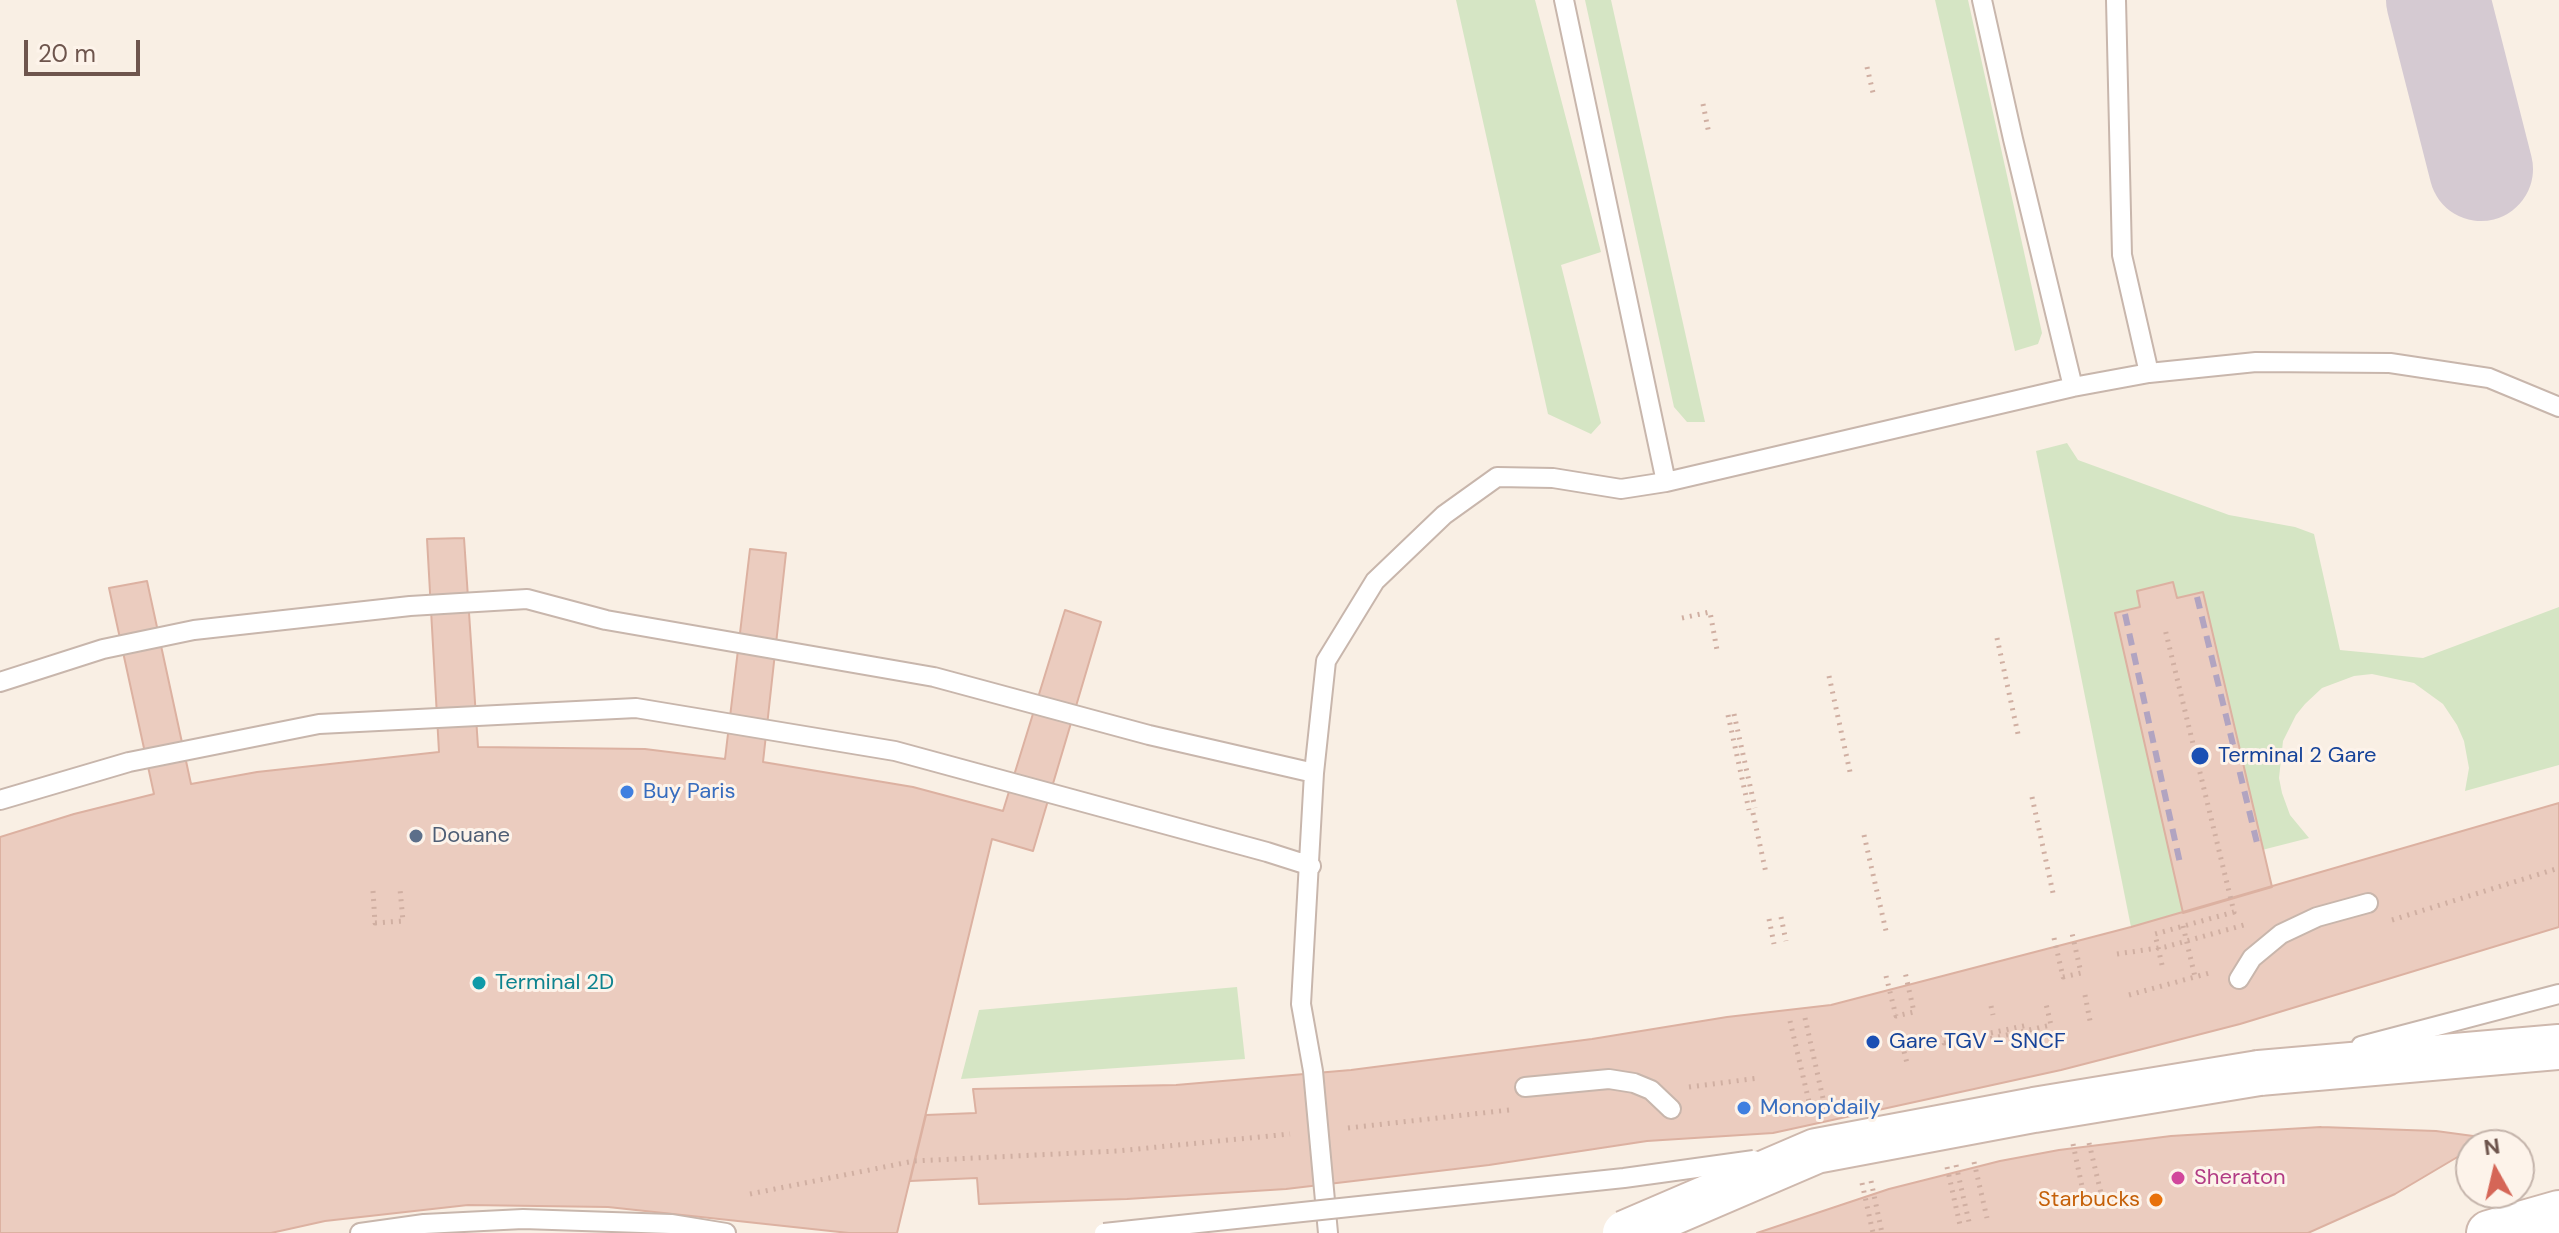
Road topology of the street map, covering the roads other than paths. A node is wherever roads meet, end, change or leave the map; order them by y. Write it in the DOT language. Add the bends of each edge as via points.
graph roads {
  1 [pos="1564,0"];
  2 [pos="1982,0"];
  3 [pos="2116,0"];
  4 [pos="2149,373"];
  5 [pos="2073,387"];
  6 [pos="2559,407"];
  7 [pos="1666,482"];
  8 [pos="0,682"];
  9 [pos="1314,773"];
  10 [pos="0,800"];
  11 [pos="1311,866"];
  12 [pos="2368,903"];
  13 [pos="2239,979"];
  14 [pos="2559,994"];
  15 [pos="2559,1047"];
  16 [pos="2259,1073"];
  17 [pos="1525,1087"];
  18 [pos="1671,1109"];
  19 [pos="1816,1151"];
  20 [pos="2559,1213"];
  21 [pos="360,1233"];
  22 [pos="726,1233"];
  23 [pos="1104,1233"];
  24 [pos="1328,1233"];
  25 [pos="1625,1233"];
  26 [pos="2489,1233"];
  1 -- 7 [label="lane"];
  2 -- 5 [label="lane"];
  3 -- 4 [label="lane" via="2122,255"];
  4 -- 5 [label="lane"];
  4 -- 6 [label="lane" via="2256,362 2390,363 2489,378"];
  5 -- 7 [label="lane"];
  7 -- 9 [label="lane" via="1621,489 1553,478 1497,477 1444,515 1375,581 1326,661"];
  8 -- 9 [label="lane" via="103,649 194,630 527,599 620,623 934,677"];
  9 -- 11 [label="lane"];
  10 -- 11 [label="lane" via="129,762 319,724 636,708 895,751"];
  11 -- 24 [label="lane" via="1301,1004 1313,1071"];
  12 -- 13 [label="lane" via="2281,934 2252,958"];
  14 -- 16 [label="lane"];
  15 -- 16 [label="main road"];
  16 -- 19 [label="main road, bridge"];
  17 -- 18 [label="lane" via="1609,1079 1651,1090"];
  19 -- 23 [label="lane, bridge" via="1624,1178"];
  19 -- 25 [label="main road, bridge"];
  20 -- 26 [label="main road"];
  21 -- 22 [label="lane" via="523,1219 671,1224"];
}
